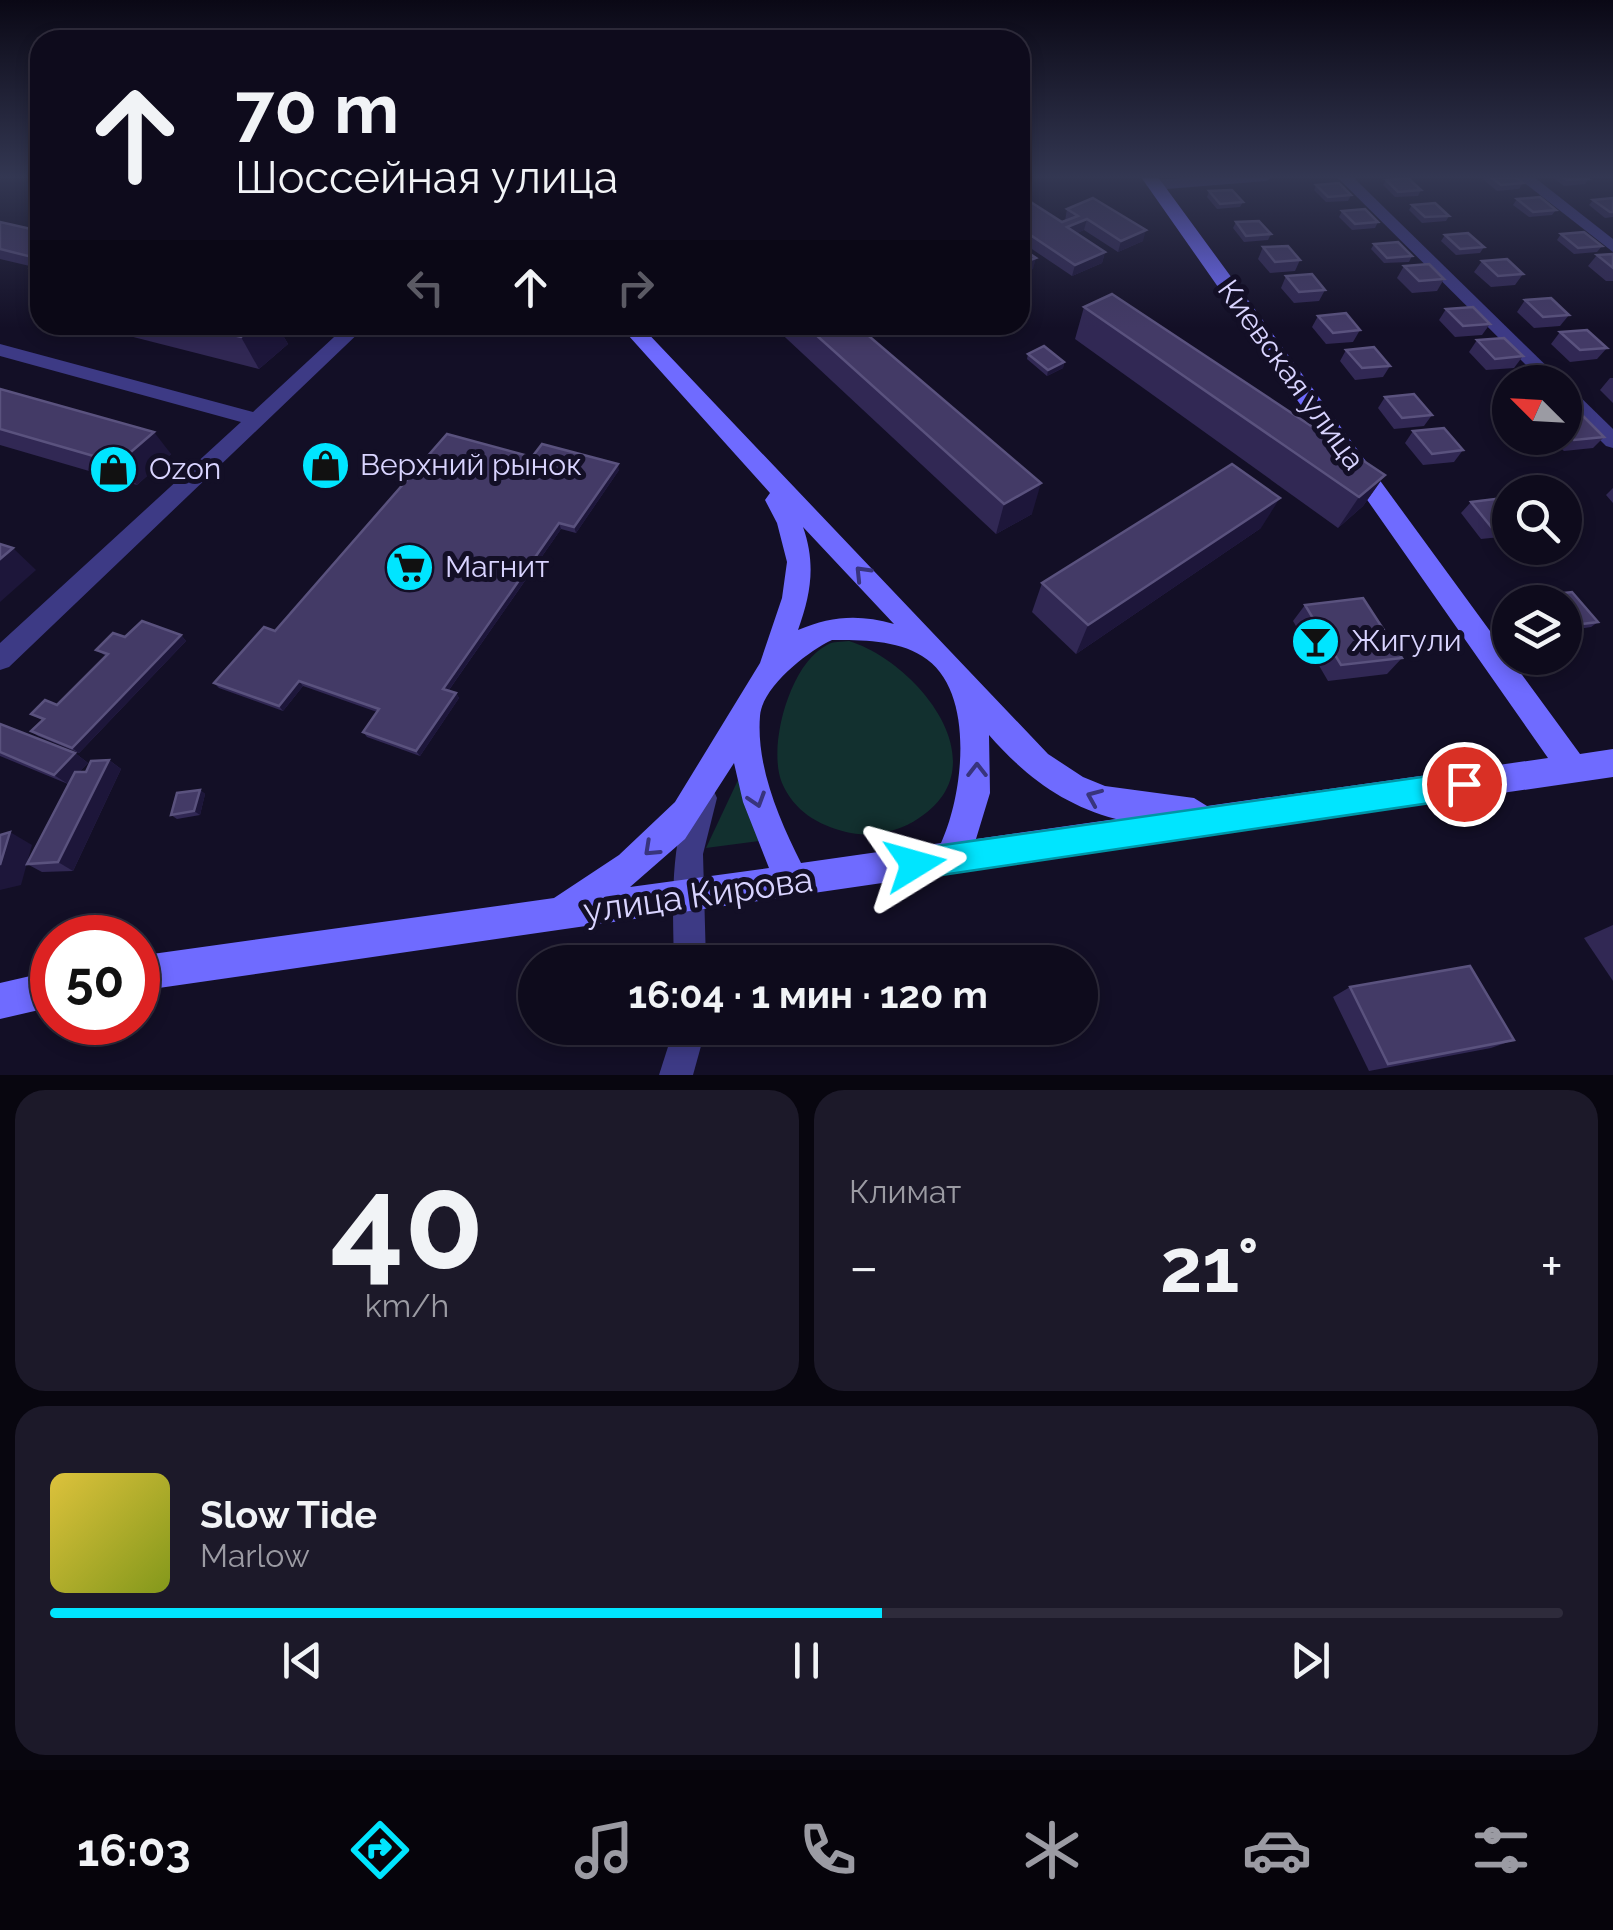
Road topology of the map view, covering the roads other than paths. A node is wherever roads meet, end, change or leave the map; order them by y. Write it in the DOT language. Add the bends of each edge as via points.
graph roads {
  1 [pos="1185,227"];
  2 [pos="1395,227"];
  3 [pos="1588,227"];
  4 [pos="1613,246"];
  5 [pos="347,335"];
  6 [pos="638,335"];
  7 [pos="0,350"];
  8 [pos="1536,365"];
  9 [pos="1582,411"];
  10 [pos="255,419"];
  11 [pos="1613,441"];
  12 [pos="759,470"];
  13 [pos="934,649"];
  14 [pos="0,659"];
  15 [pos="770,670"];
  16 [pos="960,678"];
  17 [pos="746,713"];
  18 [pos="1613,763"];
  19 [pos="1573,769"];
  20 [pos="709,781"];
  21 [pos="1259,815"];
  22 [pos="951,859"];
  23 [pos="792,880"];
  24 [pos="687,898"];
  25 [pos="553,916"];
  26 [pos="689,945"];
  27 [pos="160,971"];
  28 [pos="30,994"];
  29 [pos="0,1000"];
  30 [pos="685,1045"];
  31 [pos="676,1075"];
  1 -- 19 [label="main road, Киевская улица"];
  2 -- 8 [label="street"];
  3 -- 4 [label="street"];
  5 -- 10 [label="street"];
  6 -- 12 [label="main road"];
  7 -- 10 [label="street"];
  9 -- 11 [label="street"];
  10 -- 14 [label="street"];
  13 -- 12 [label="main road, one-way"];
  12 -- 15 [label="main road" via="801,554 794,604"];
  13 -- 15 [label="main road" via="895,632 841,625 801,638"];
  13 -- 16 [label="main road"];
  15 -- 17 [label="main road"];
  21 -- 16 [label="main road, one-way" via="1144,811 1084,794 1026,752"];
  22 -- 16 [label="main road, one-way" via="976,795 978,762"];
  17 -- 20 [label="main road"];
  17 -- 23 [label="main road, one-way" via="745,756 756,804"];
  18 -- 19 [label="main road"];
  19 -- 21 [label="main road"];
  20 -- 24 [label="street" via="688,854"];
  20 -- 25 [label="main road, one-way" via="650,850 612,882"];
  21 -- 22 [label="main road, улица Кирова"];
  22 -- 23 [label="main road, улица Кирова"];
  23 -- 24 [label="main road, улица Кирова"];
  24 -- 25 [label="main road, улица Кирова"];
  24 -- 26 [label="street"];
  25 -- 27 [label="main road, улица Кирова"];
  28 -- 29 [label="main road"];
  30 -- 31 [label="street"];
}
